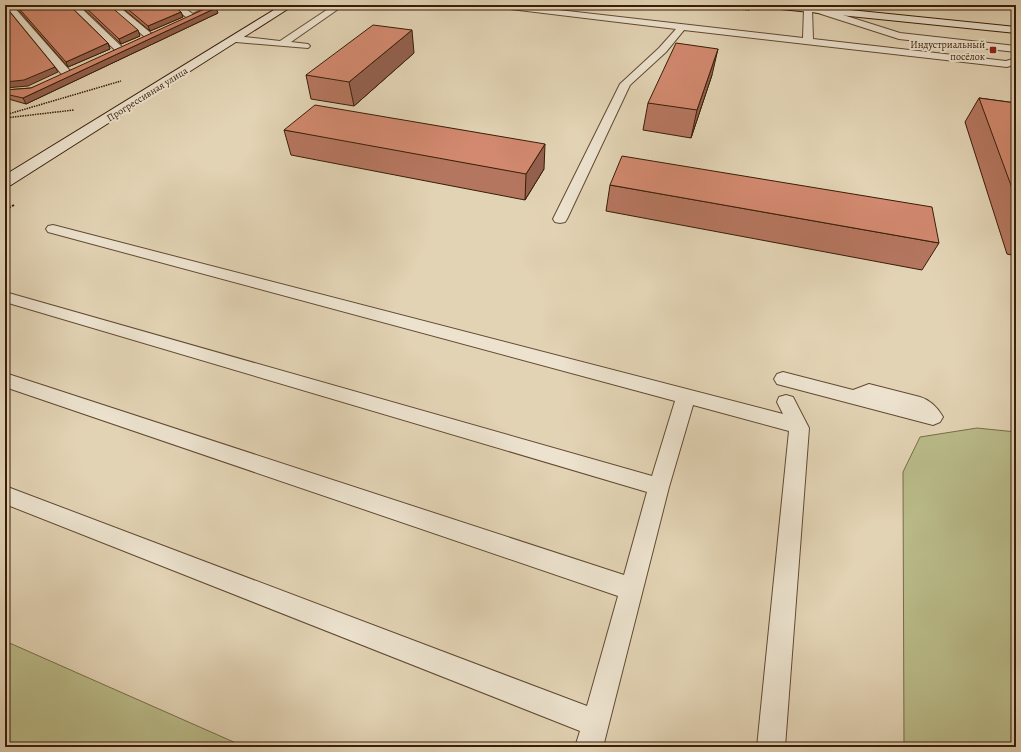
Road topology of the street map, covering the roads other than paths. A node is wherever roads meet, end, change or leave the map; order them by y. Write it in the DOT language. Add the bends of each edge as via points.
graph roads {
  1 [pos="8,5"];
  2 [pos="72,5"];
  3 [pos="112,5"];
  4 [pos="175,5"];
  5 [pos="219,5"];
  6 [pos="289,5"];
  7 [pos="340,5"];
  8 [pos="493,5"];
  9 [pos="771,5"];
  10 [pos="813,9"];
  11 [pos="192,17"];
  12 [pos="178,24"];
  13 [pos="681,27"];
  14 [pos="1016,30"];
  15 [pos="236,39"];
  16 [pos="808,41"];
  17 [pos="283,43"];
  18 [pos="306,46"];
  19 [pos="1016,49"];
  20 [pos="1016,61"];
  21 [pos="54,79"];
  22 [pos="5,182"];
  23 [pos="560,219"];
  24 [pos="53,229"];
  25 [pos="5,298"];
  26 [pos="783,379"];
  27 [pos="5,380"];
  28 [pos="686,396"];
  29 [pos="852,396"];
  30 [pos="786,402"];
  31 [pos="798,426"];
  32 [pos="659,488"];
  33 [pos="5,495"];
  34 [pos="632,589"];
  35 [pos="595,723"];
  36 [pos="589,747"];
  37 [pos="771,747"];
  1 -- 21 [label="lane" via="70,72"];
  2 -- 3 [label="lane" via="117,51 153,35"];
  4 -- 11 [label="lane"];
  5 -- 11 [label="lane"];
  6 -- 15 [label="street, Прогрессивная улица"];
  7 -- 17 [label="lane"];
  8 -- 13 [label="lane"];
  9 -- 10 [label="street"];
  10 -- 14 [label="street"];
  10 -- 16 [label="lane"];
  10 -- 19 [label="lane" via="899,36"];
  11 -- 12 [label="lane"];
  13 -- 16 [label="lane"];
  13 -- 23 [label="lane" via="671,44 625,84"];
  15 -- 17 [label="lane"];
  15 -- 22 [label="street, Прогрессивная улица"];
  16 -- 20 [label="lane" via="1007,64"];
  17 -- 18 [label="lane"];
  24 -- 28 [label="lane"];
  25 -- 32 [label="lane"];
  26 -- 29 [label="lane"];
  27 -- 34 [label="lane"];
  28 -- 31 [label="lane"];
  28 -- 32 [label="lane"];
  30 -- 31 [label="lane"];
  31 -- 37 [label="lane"];
  32 -- 34 [label="lane"];
  33 -- 35 [label="lane"];
  34 -- 35 [label="lane"];
  35 -- 36 [label="lane"];
}
